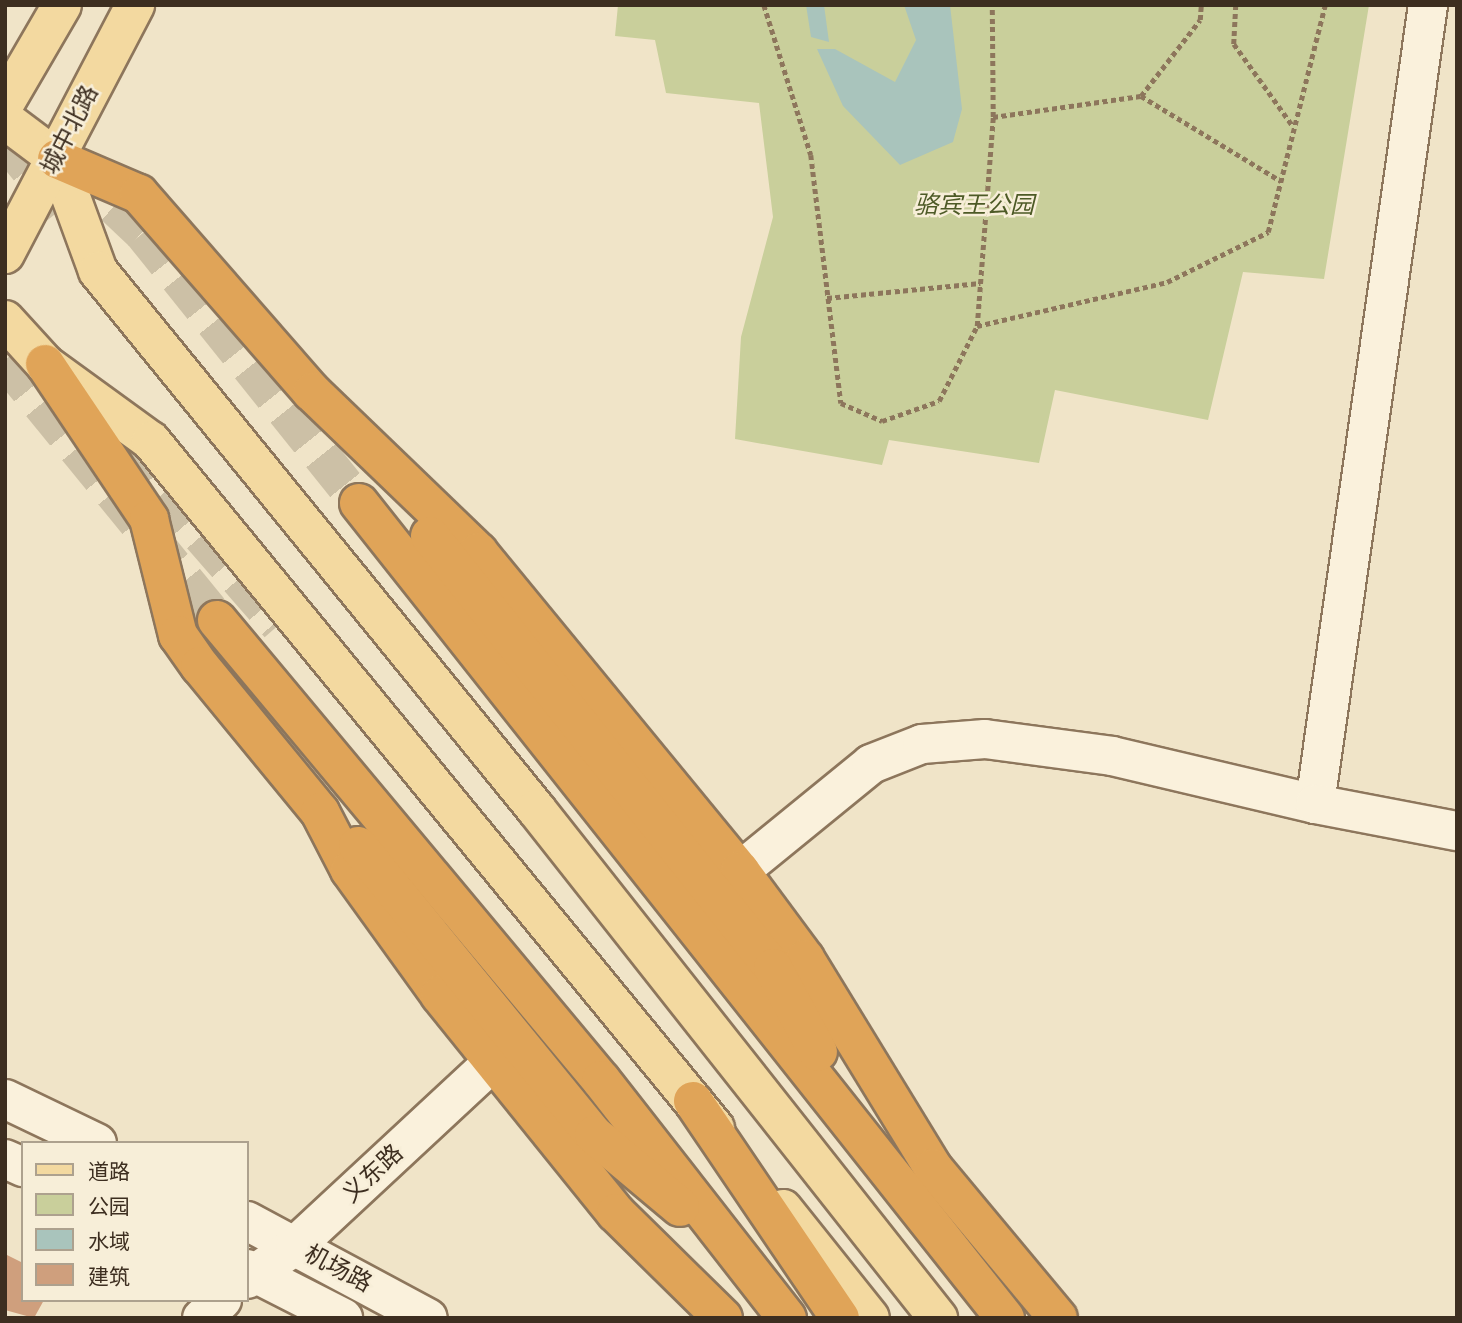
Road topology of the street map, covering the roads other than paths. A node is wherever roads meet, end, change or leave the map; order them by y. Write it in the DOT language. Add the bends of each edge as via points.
graph roads {
  1 [pos="62,5"];
  2 [pos="135,5"];
  3 [pos="1428,5"];
  4 [pos="5,103"];
  5 [pos="5,120"];
  6 [pos="57,159"];
  7 [pos="5,254"];
  8 [pos="5,320"];
  9 [pos="45,365"];
  10 [pos="312,392"];
  11 [pos="359,503"];
  12 [pos="217,620"];
  13 [pos="1315,804"];
  14 [pos="320,812"];
  15 [pos="1457,831"];
  16 [pos="740,871"];
  17 [pos="494,1061"];
  18 [pos="5,1099"];
  19 [pos="693,1101"];
  20 [pos="844,1111"];
  21 [pos="93,1141"];
  22 [pos="5,1159"];
  23 [pos="21,1166"];
  24 [pos="248,1222"];
  25 [pos="295,1246"];
  26 [pos="249,1274"];
  27 [pos="770,1296"];
  28 [pos="220,1302"];
  29 [pos="202,1318"];
  30 [pos="343,1318"];
  31 [pos="428,1318"];
  32 [pos="723,1318"];
  33 [pos="840,1318"];
  34 [pos="870,1318"];
  35 [pos="938,1318"];
  36 [pos="1005,1318"];
  37 [pos="1058,1318"];
  1 -- 4 [label="main road"];
  2 -- 6 [label="main road, 城中北路"];
  3 -- 13 [label="street"];
  5 -- 6 [label="main road"];
  6 -- 7 [label="main road, 城中北路"];
  6 -- 10 [label="highway" via="139,194"];
  6 -- 35 [label="main road" via="98,271 536,809"];
  8 -- 9 [label="main road"];
  9 -- 14 [label="highway" via="149,519 178,635"];
  9 -- 19 [label="main road" via="151,440"];
  10 -- 16 [label="highway" via="478,552"];
  10 -- 20 [label="highway" via="773,968 805,1024"];
  11 -- 20 [label="highway"];
  12 -- 27 [label="highway" via="601,1080"];
  13 -- 15 [label="street"];
  13 -- 16 [label="street" via="1112,755 985,739 922,744 871,764"];
  14 -- 17 [label="highway" via="393,934"];
  14 -- 27 [label="highway" via="369,855 594,1135"];
  16 -- 37 [label="highway" via="805,958 850,1040 933,1168"];
  17 -- 25 [label="street, 义东路"];
  17 -- 32 [label="highway" via="617,1213"];
  18 -- 21 [label="street"];
  19 -- 33 [label="highway"];
  19 -- 34 [label="main road"];
  20 -- 36 [label="highway"];
  22 -- 23 [label="street"];
  24 -- 25 [label="street, 机场路"];
  25 -- 26 [label="street, 义东路"];
  25 -- 31 [label="street, 机场路"];
  26 -- 30 [label="street, 机场路"];
  28 -- 29 [label="street"];
}
